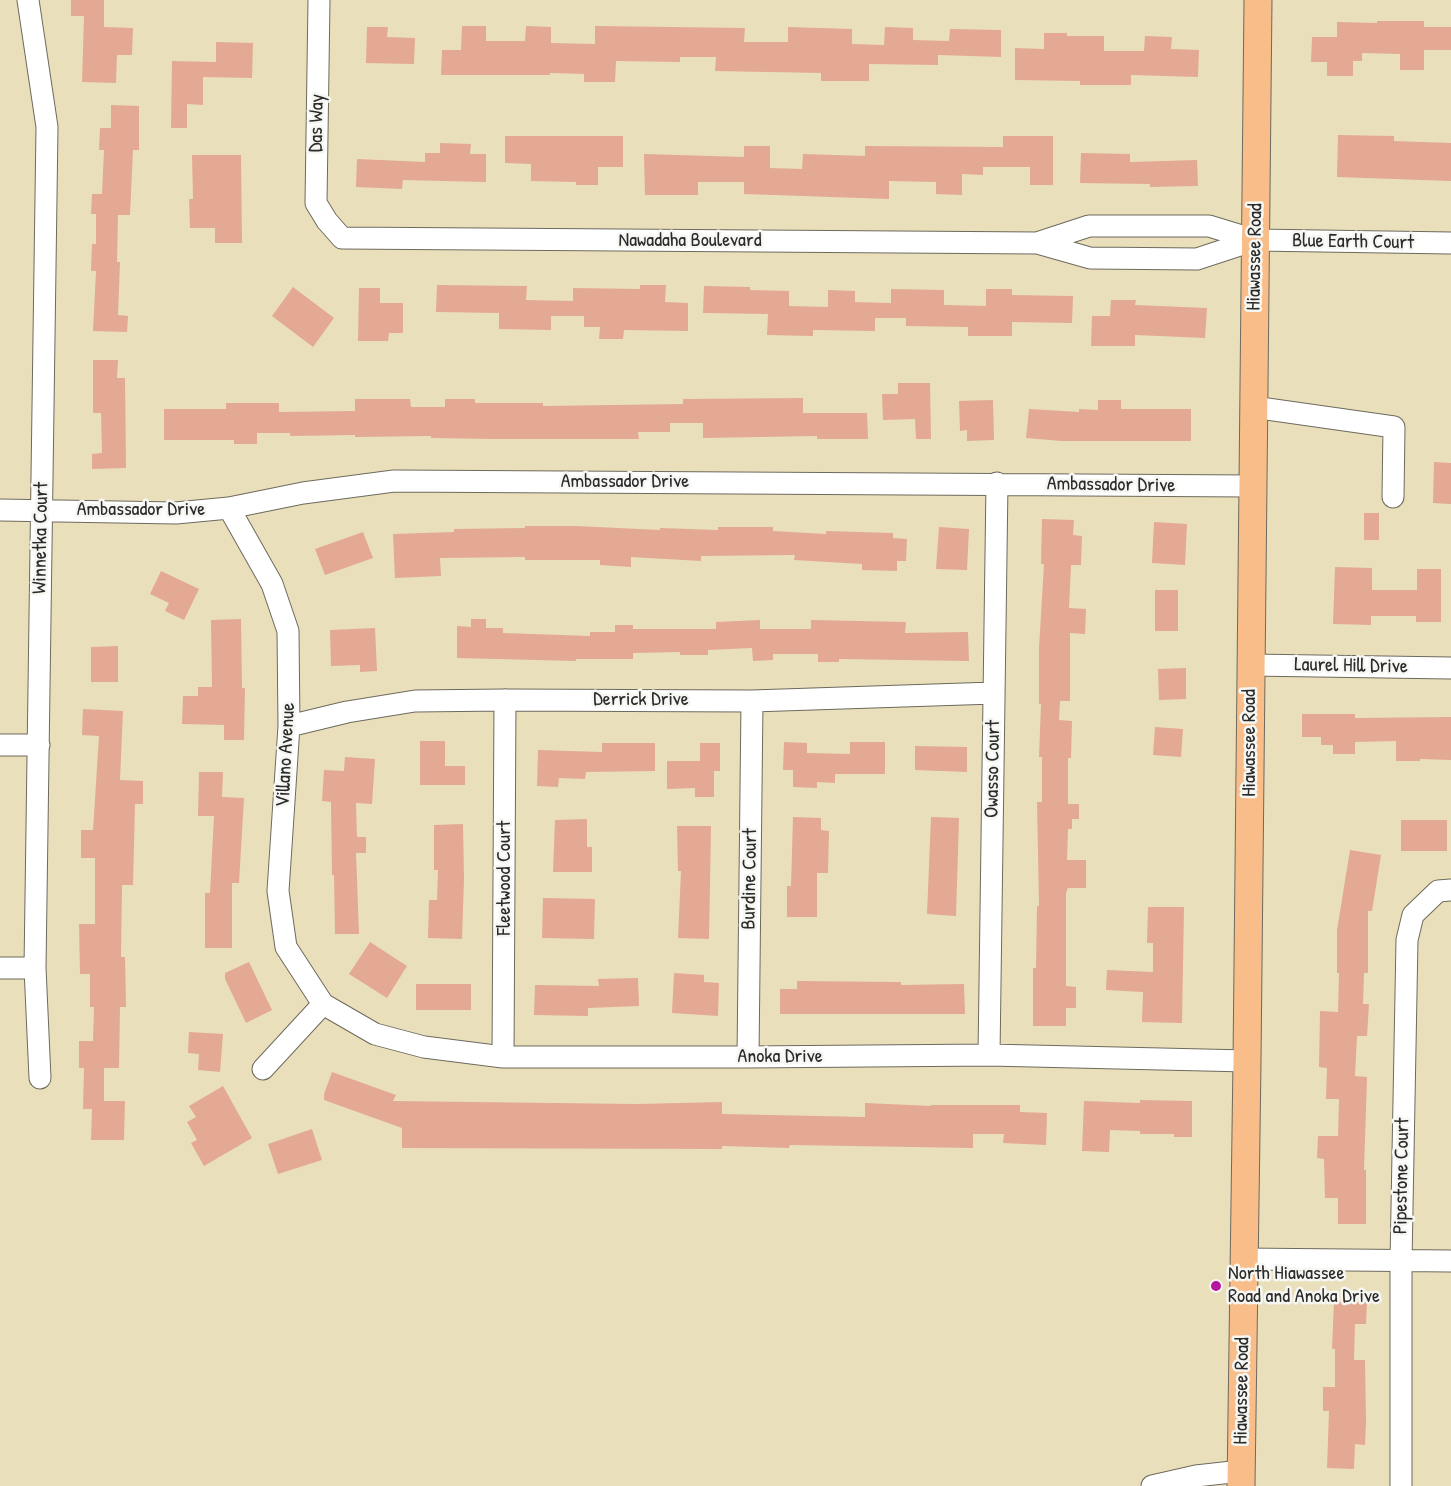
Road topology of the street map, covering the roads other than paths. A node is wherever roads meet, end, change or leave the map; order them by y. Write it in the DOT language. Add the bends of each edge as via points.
graph roads {
  1 [pos="28,0"];
  2 [pos="319,0"];
  3 [pos="1258,0"];
  4 [pos="342,238"];
  5 [pos="1255,240"];
  6 [pos="1037,243"];
  7 [pos="1451,243"];
  8 [pos="1253,407"];
  9 [pos="998,483"];
  10 [pos="1252,486"];
  11 [pos="1393,497"];
  12 [pos="229,508"];
  13 [pos="0,510"];
  14 [pos="41,510"];
  15 [pos="1250,665"];
  16 [pos="1451,668"];
  17 [pos="994,693"];
  18 [pos="505,700"];
  19 [pos="752,701"];
  20 [pos="289,726"];
  21 [pos="0,745"];
  22 [pos="39,745"];
  23 [pos="1451,890"];
  24 [pos="0,968"];
  25 [pos="35,968"];
  26 [pos="323,1004"];
  27 [pos="989,1055"];
  28 [pos="504,1057"];
  29 [pos="748,1057"];
  30 [pos="1247,1061"];
  31 [pos="263,1069"];
  32 [pos="40,1078"];
  33 [pos="1243,1259"];
  34 [pos="1401,1261"];
  35 [pos="1451,1261"];
  36 [pos="1241,1479"];
  37 [pos="1152,1486"];
  38 [pos="1401,1486"];
  1 -- 14 [label="street, Winnetka Court" via="47,127"];
  2 -- 4 [label="street, Das Way" via="316,203"];
  3 -- 5 [label="main road, Hiawassee Road"];
  4 -- 6 [label="street, Nawadaha Boulevard"];
  5 -- 6 [label="street, Nawadaha Boulevard" via="1209,226 1089,226"];
  5 -- 6 [label="street, Nawadaha Boulevard" via="1197,259 1090,258"];
  5 -- 7 [label="street, Blue Earth Court"];
  5 -- 8 [label="main road, Hiawassee Road"];
  8 -- 10 [label="main road, Hiawassee Road"];
  8 -- 11 [label="street" via="1394,426"];
  9 -- 10 [label="street, Ambassador Drive"];
  9 -- 12 [label="street, Ambassador Drive" via="394,481"];
  9 -- 17 [label="street, Owasso Court"];
  10 -- 15 [label="main road, Hiawassee Road"];
  12 -- 14 [label="street, Ambassador Drive" via="176,513"];
  12 -- 20 [label="street, Villano Avenue" via="272,584 288,631"];
  13 -- 14 [label="street, Ambassador Drive"];
  14 -- 22 [label="street, Winnetka Court"];
  15 -- 16 [label="street, Laurel Hill Drive"];
  15 -- 30 [label="main road, Hiawassee Road"];
  17 -- 19 [label="street, Derrick Drive"];
  17 -- 27 [label="street, Owasso Court"];
  18 -- 19 [label="street, Derrick Drive"];
  18 -- 20 [label="street, Derrick Drive" via="416,701"];
  18 -- 28 [label="street, Fleetwood Court"];
  19 -- 29 [label="street, Burdine Court"];
  20 -- 26 [label="street, Villano Avenue" via="278,891 286,947"];
  21 -- 22 [label="street"];
  22 -- 25 [label="street, Winnetka Court"];
  23 -- 34 [label="street, Pipestone Court" via="1438,891 1413,915 1407,940"];
  24 -- 25 [label="street"];
  25 -- 32 [label="street, Winnetka Court"];
  26 -- 28 [label="street, Anoka Drive" via="375,1034 424,1047"];
  26 -- 31 [label="street"];
  27 -- 29 [label="street, Anoka Drive"];
  27 -- 30 [label="street, Anoka Drive"];
  28 -- 29 [label="street, Anoka Drive"];
  30 -- 33 [label="main road, Hiawassee Road"];
  33 -- 34 [label="street"];
  33 -- 36 [label="main road, Hiawassee Road"];
  34 -- 35 [label="street"];
  34 -- 38 [label="street, Pipestone Court"];
  36 -- 37 [label="street" via="1196,1476"];
}
